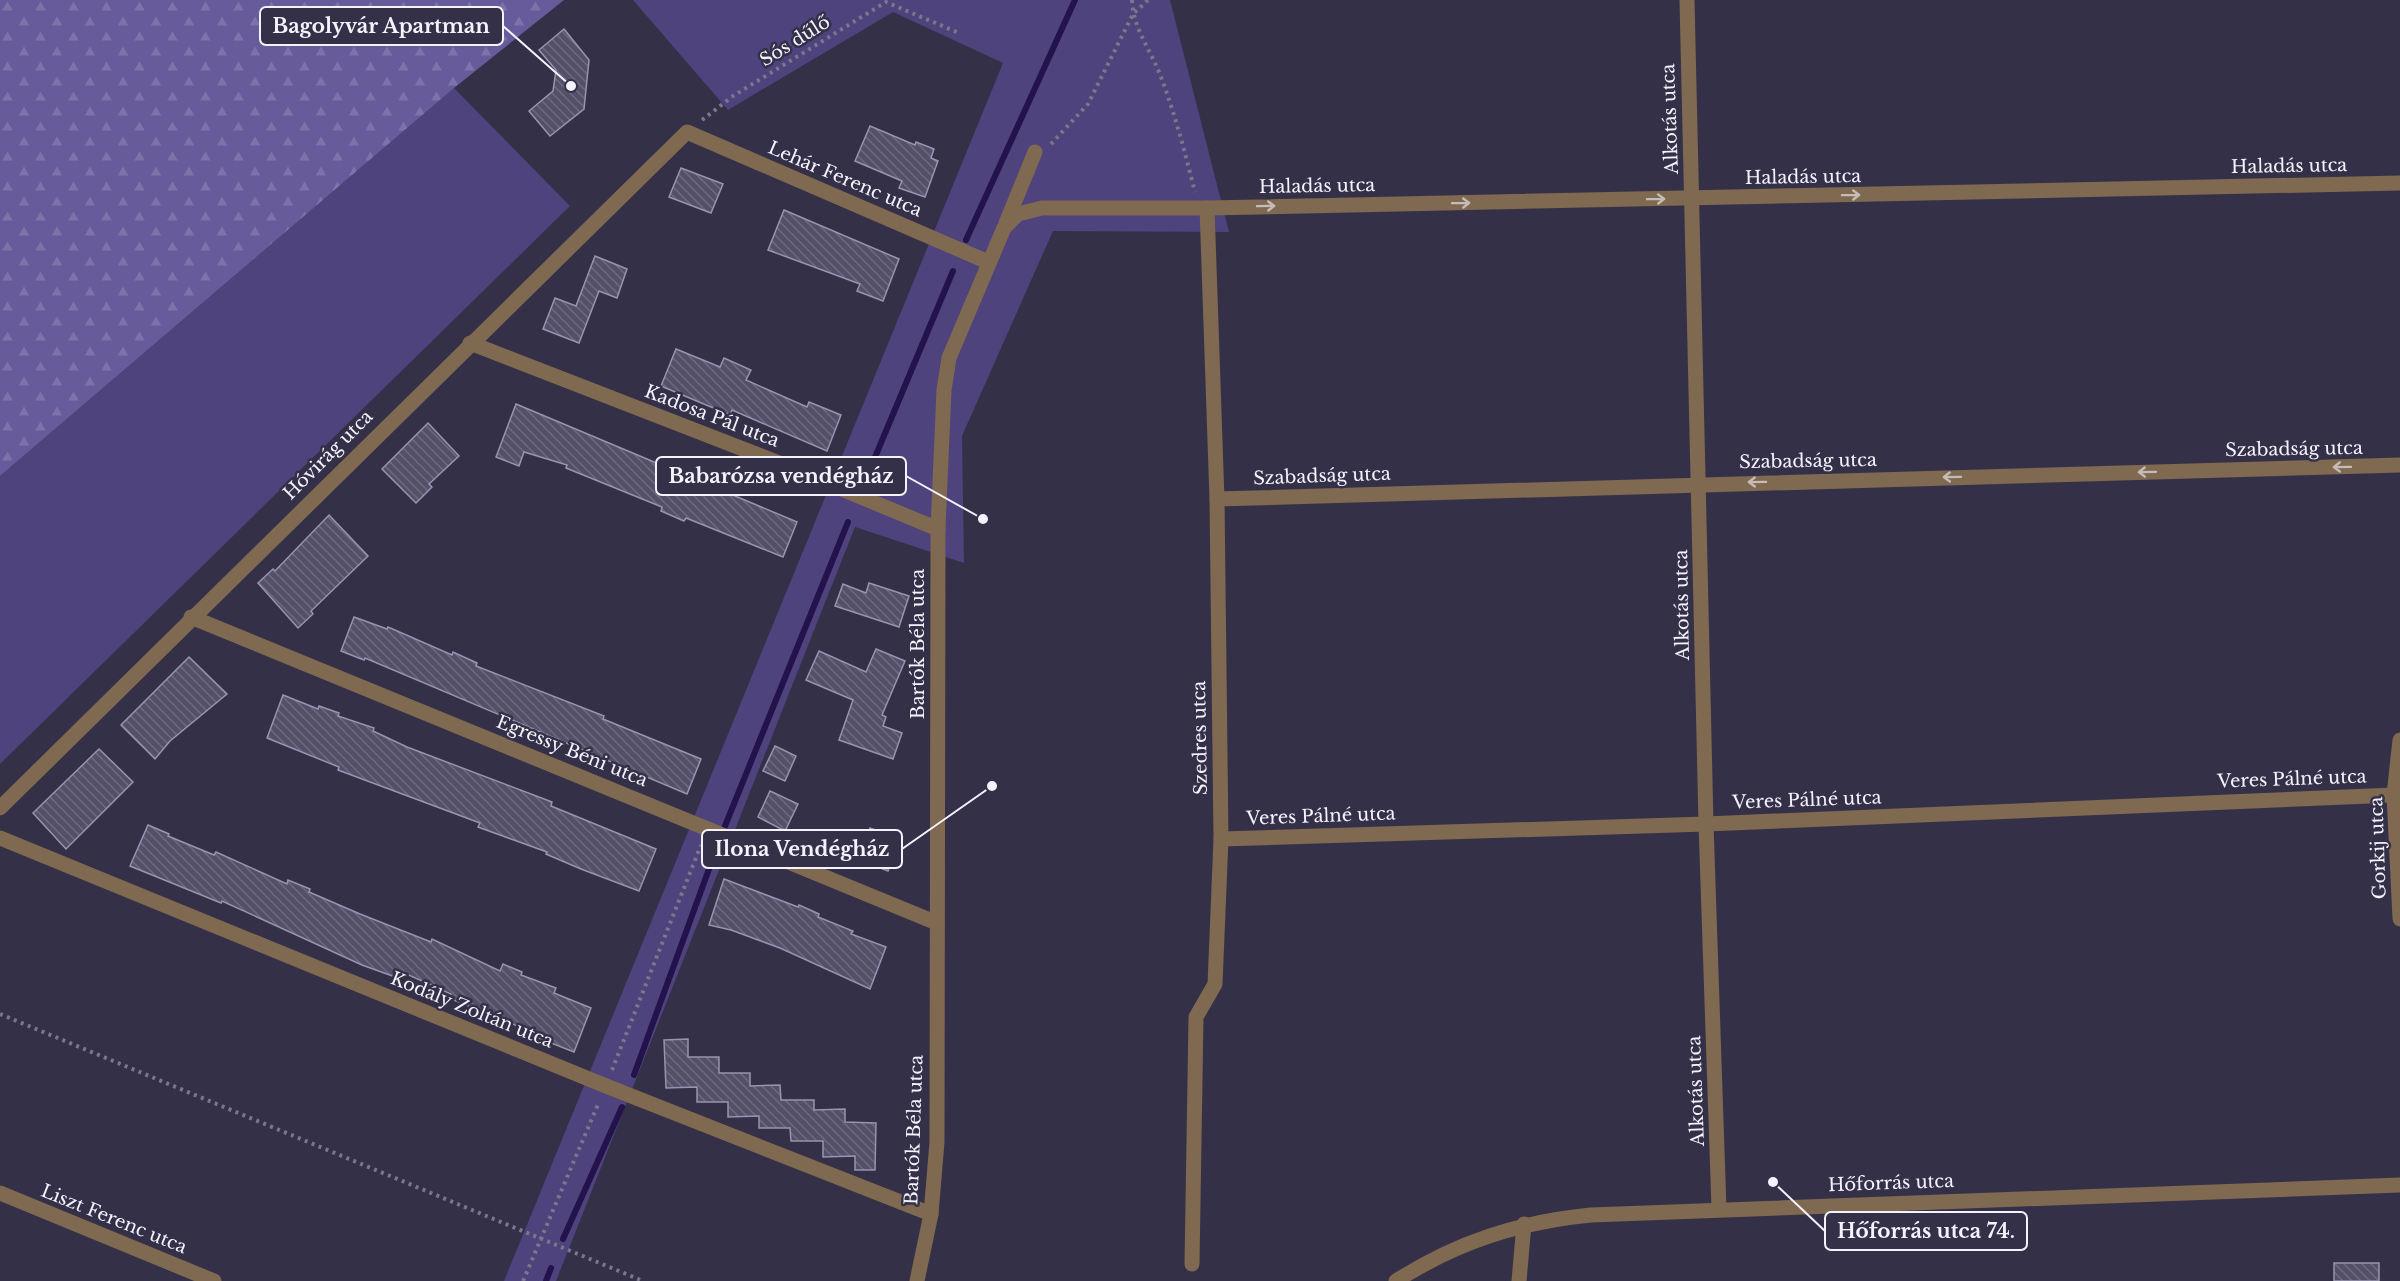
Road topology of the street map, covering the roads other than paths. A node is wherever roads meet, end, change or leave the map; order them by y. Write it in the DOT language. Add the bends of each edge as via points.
graph roads {
  1 [pos="1686,0"];
  2 [pos="687,132"];
  3 [pos="1032,160"];
  4 [pos="2400,183"];
  5 [pos="1692,198"];
  6 [pos="1203,208"];
  7 [pos="1004,228"];
  8 [pos="988,262"];
  9 [pos="470,343"];
  10 [pos="2400,465"];
  11 [pos="1699,483"];
  12 [pos="1217,499"];
  13 [pos="938,530"];
  14 [pos="191,617"];
  15 [pos="2400,740"];
  16 [pos="2394,795"];
  17 [pos="0,808"];
  18 [pos="1706,824"];
  19 [pos="0,838"];
  20 [pos="1221,839"];
  21 [pos="2400,919"];
  22 [pos="937,923"];
  23 [pos="2400,1185"];
  24 [pos="0,1193"];
  25 [pos="1719,1209"];
  26 [pos="931,1214"];
  27 [pos="1524,1224"];
  28 [pos="1192,1264"];
  29 [pos="214,1281"];
  30 [pos="917,1281"];
  31 [pos="1396,1281"];
  32 [pos="1519,1281"];
  1 -- 5 [label="street, Alkotás utca"];
  2 -- 8 [label="street, Lehár Ferenc utca"];
  2 -- 9 [label="street, Hóvirág utca"];
  3 -- 7 [label="street, Bartók Béla utca"];
  5 -- 4 [label="street, Haladás utca, one-way"];
  6 -- 5 [label="street, Haladás utca, one-way"];
  5 -- 11 [label="street, Alkotás utca"];
  6 -- 7 [label="street" via="1042,208 1018,214"];
  6 -- 12 [label="street, Szedres utca"];
  7 -- 8 [label="street, Bartók Béla utca"];
  8 -- 13 [label="street, Bartók Béla utca" via="946,372"];
  9 -- 13 [label="street, Kadosa Pál utca" via="774,461"];
  9 -- 14 [label="street, Hóvirág utca"];
  10 -- 11 [label="street, Szabadság utca, one-way"];
  11 -- 12 [label="street, Szabadság utca"];
  11 -- 18 [label="street, Alkotás utca"];
  12 -- 20 [label="street, Szedres utca"];
  13 -- 22 [label="street, Bartók Béla utca"];
  14 -- 17 [label="street, Hóvirág utca"];
  14 -- 22 [label="street, Egressy Béni utca"];
  15 -- 16 [label="street, Gorkij utca"];
  16 -- 18 [label="street, Veres Pálné utca"];
  16 -- 21 [label="street, Gorkij utca"];
  18 -- 20 [label="street, Veres Pálné utca"];
  18 -- 25 [label="street, Alkotás utca"];
  19 -- 26 [label="street, Kodály Zoltán utca" via="606,1086"];
  20 -- 28 [label="street, Szedres utca" via="1215,984 1196,1017"];
  22 -- 26 [label="street, Bartók Béla utca" via="937,1142"];
  23 -- 25 [label="street, Hőforrás utca"];
  24 -- 29 [label="street, Liszt Ferenc utca"];
  25 -- 27 [label="street, Hőforrás utca" via="1591,1215"];
  26 -- 30 [label="street, Bartók Béla utca"];
  27 -- 31 [label="street, Hőforrás utca" via="1463,1244"];
  27 -- 32 [label="street"];
}
